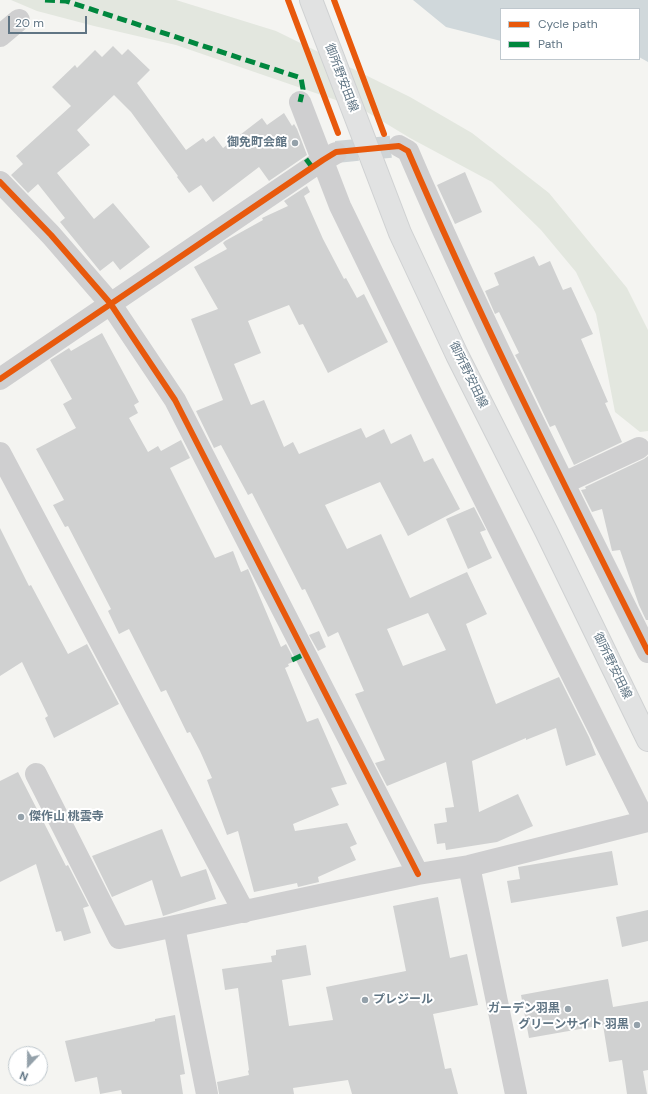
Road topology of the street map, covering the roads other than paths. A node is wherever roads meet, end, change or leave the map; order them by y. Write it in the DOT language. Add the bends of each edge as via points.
graph roads {
  1 [pos="311,0"];
  2 [pos="19,20"];
  3 [pos="0,36"];
  4 [pos="300,102"];
  5 [pos="399,146"];
  6 [pos="329,156"];
  7 [pos="0,182"];
  8 [pos="110,303"];
  9 [pos="0,379"];
  10 [pos="639,448"];
  11 [pos="0,453"];
  12 [pos="564,483"];
  13 [pos="648,652"];
  14 [pos="648,740"];
  15 [pos="36,774"];
  16 [pos="647,821"];
  17 [pos="469,866"];
  18 [pos="418,874"];
  19 [pos="244,912"];
  20 [pos="174,927"];
  21 [pos="207,1094"];
  22 [pos="516,1094"];
  1 -- 14 [label="main road, 御所野安田線" via="400,233 457,355"];
  2 -- 3 [label="street"];
  4 -- 6 [label="street"];
  5 -- 12 [label="street" via="408,151 444,236"];
  6 -- 8 [label="street"];
  6 -- 16 [label="street" via="340,206 431,393"];
  7 -- 8 [label="street" via="51,235"];
  8 -- 9 [label="street"];
  8 -- 18 [label="street" via="175,400"];
  10 -- 12 [label="street"];
  11 -- 19 [label="street"];
  12 -- 13 [label="street"];
  15 -- 20 [label="street" via="119,938"];
  16 -- 17 [label="street"];
  17 -- 18 [label="street"];
  17 -- 22 [label="street"];
  18 -- 19 [label="street"];
  19 -- 20 [label="street"];
  20 -- 21 [label="street"];
}
